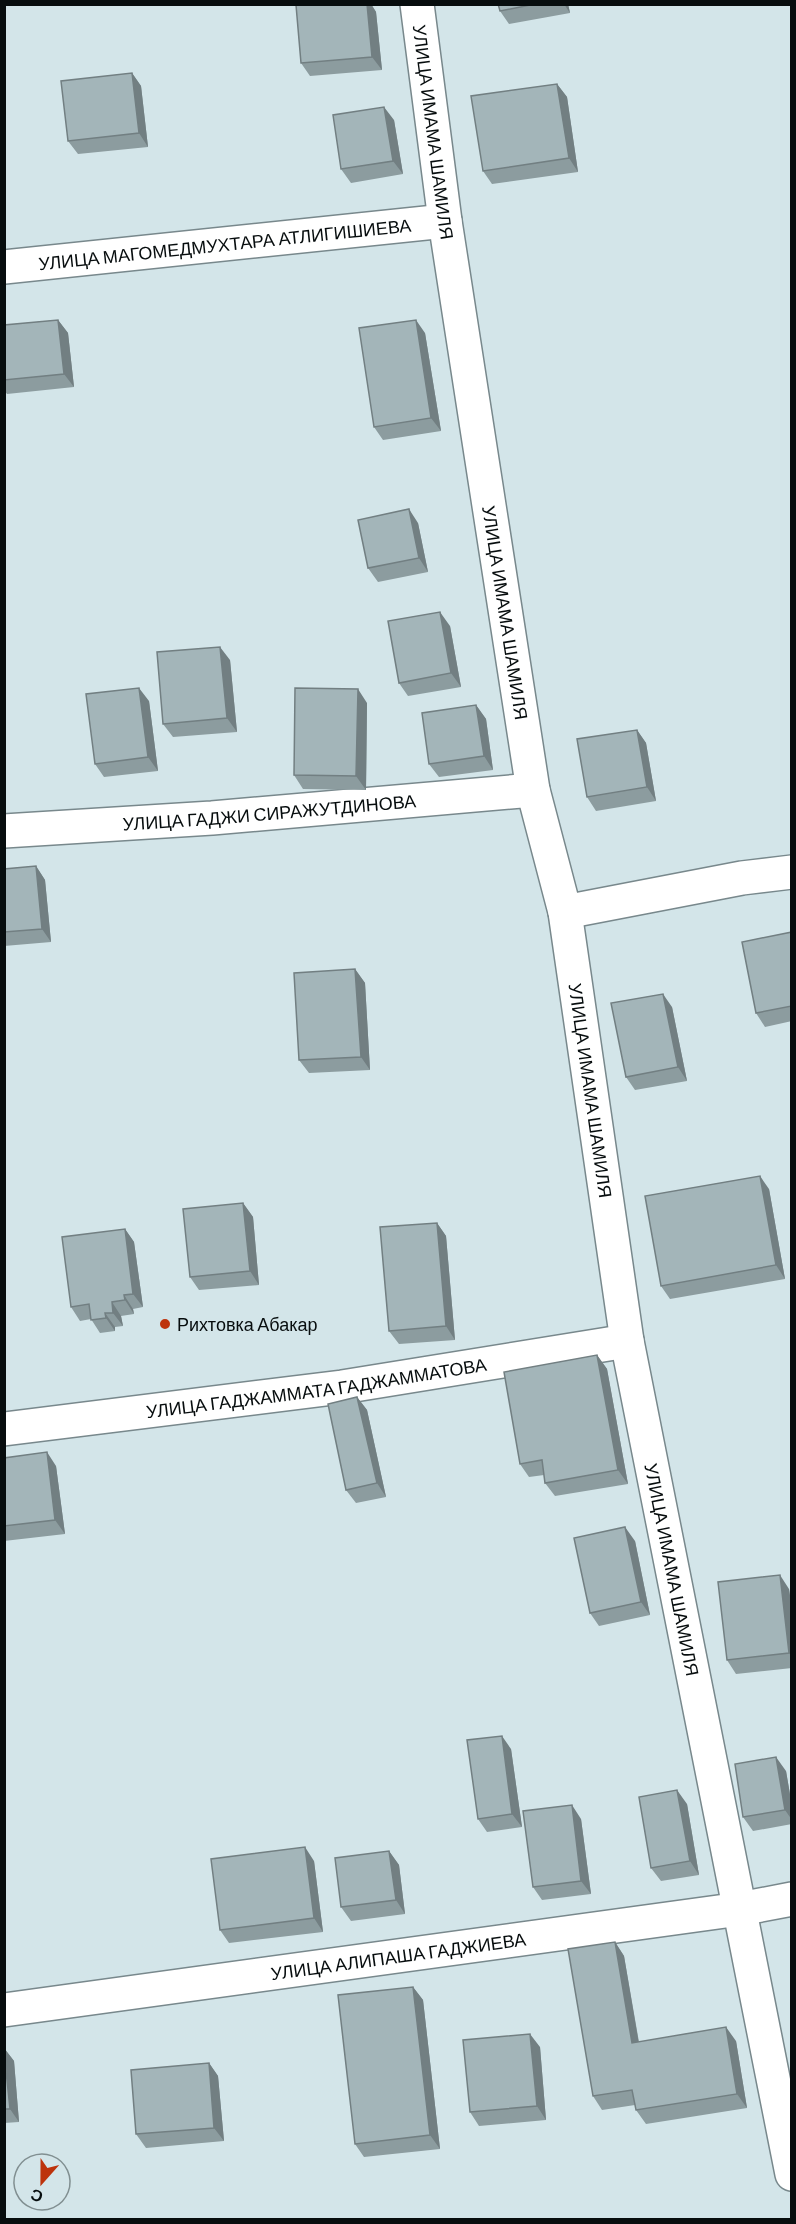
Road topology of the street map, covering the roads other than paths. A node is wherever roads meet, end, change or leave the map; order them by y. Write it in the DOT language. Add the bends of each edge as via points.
graph roads {
  1 [pos="417,4"];
  2 [pos="445,221"];
  3 [pos="4,267"];
  4 [pos="533,790"];
  5 [pos="4,831"];
  6 [pos="792,872"];
  7 [pos="565,912"];
  8 [pos="627,1341"];
  9 [pos="4,1429"];
  10 [pos="792,1899"];
  11 [pos="740,1909"];
  12 [pos="4,2010"];
  13 [pos="792,2174"];
  1 -- 2 [label="street, УЛИЦА ИМАМА ШАМИЛЯ"];
  2 -- 3 [label="street, УЛИЦА МАГОМЕДМУХТАРА АТЛИГИШИЕВА"];
  2 -- 4 [label="street, УЛИЦА ИМАМА ШАМИЛЯ"];
  4 -- 5 [label="street, УЛИЦА ГАДЖИ СИРАЖУТДИНОВА" via="212,818"];
  4 -- 7 [label="street, УЛИЦА ИМАМА ШАМИЛЯ"];
  6 -- 7 [label="street"];
  7 -- 8 [label="street, УЛИЦА ИМАМА ШАМИЛЯ"];
  8 -- 9 [label="street, УЛИЦА ГАДЖАММАТА ГАДЖАММАТОВА" via="342,1387"];
  8 -- 11 [label="street, УЛИЦА ИМАМА ШАМИЛЯ"];
  10 -- 11 [label="street, УЛИЦА АЛИПАША ГАДЖИЕВА"];
  11 -- 12 [label="street, УЛИЦА АЛИПАША ГАДЖИЕВА"];
  11 -- 13 [label="street, УЛИЦА ИМАМА ШАМИЛЯ"];
}
